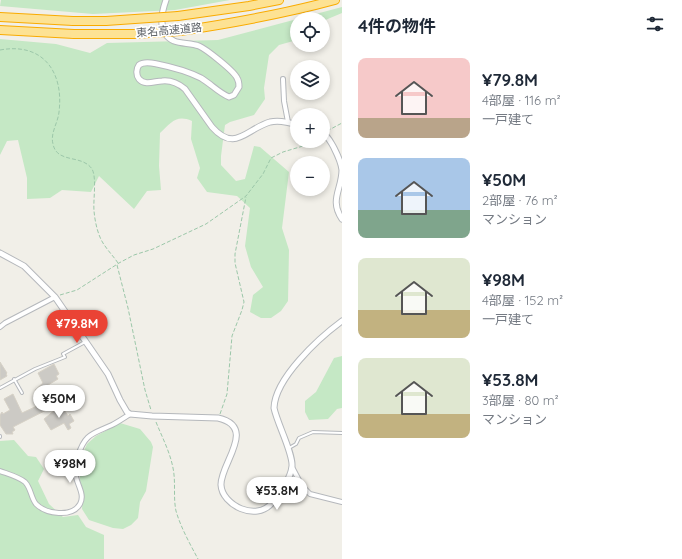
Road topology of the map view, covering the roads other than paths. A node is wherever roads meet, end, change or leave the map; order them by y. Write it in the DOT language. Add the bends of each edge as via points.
graph roads {
  1 [pos="166,0"];
  2 [pos="278,0"];
  3 [pos="335,0"];
  4 [pos="0,17"];
  5 [pos="0,30"];
  6 [pos="283,79"];
  7 [pos="288,122"];
  8 [pos="330,141"];
  9 [pos="342,219"];
  10 [pos="0,253"];
  11 [pos="55,297"];
  12 [pos="342,321"];
  13 [pos="0,327"];
  14 [pos="86,342"];
  15 [pos="14,379"];
  16 [pos="0,388"];
  17 [pos="22,393"];
  18 [pos="130,414"];
  19 [pos="342,433"];
  20 [pos="288,448"];
  21 [pos="292,467"];
  22 [pos="0,472"];
  23 [pos="342,502"];
  1 -- 7 [label="street" via="161,21 162,28 169,38 201,47 237,77 239,87 234,95 229,97 187,72 150,63 141,63 138,66 136,74 142,82 163,80 181,86 212,127 228,139 240,137 269,122"];
  2 -- 4 [label="highway, 東名高速道路, bridge" via="178,16 113,21"];
  3 -- 5 [label="highway, 東名高速道路, bridge" via="276,14 180,31 74,34"];
  6 -- 7 [label="street"];
  8 -- 9 [label="street" via="340,163 342,175 336,204"];
  10 -- 11 [label="street" via="24,266"];
  11 -- 13 [label="street"];
  11 -- 14 [label="street"];
  12 -- 20 [label="street" via="304,355 277,392 274,408"];
  14 -- 15 [label="lane" via="64,354 65,357"];
  14 -- 18 [label="street" via="108,374 120,400"];
  15 -- 16 [label="lane"];
  15 -- 17 [label="lane"];
  18 -- 21 [label="street" via="218,418 228,421 235,432 235,441 223,472 223,494 236,506 252,512 270,506 284,487"];
  18 -- 22 [label="street" via="113,425 94,432 82,445 76,463 82,500 72,511 59,513 39,506 24,481"];
  19 -- 20 [label="lane" via="313,432 299,438 296,444"];
  20 -- 21 [label="street"];
  21 -- 23 [label="street" via="302,486 310,494"];
}
